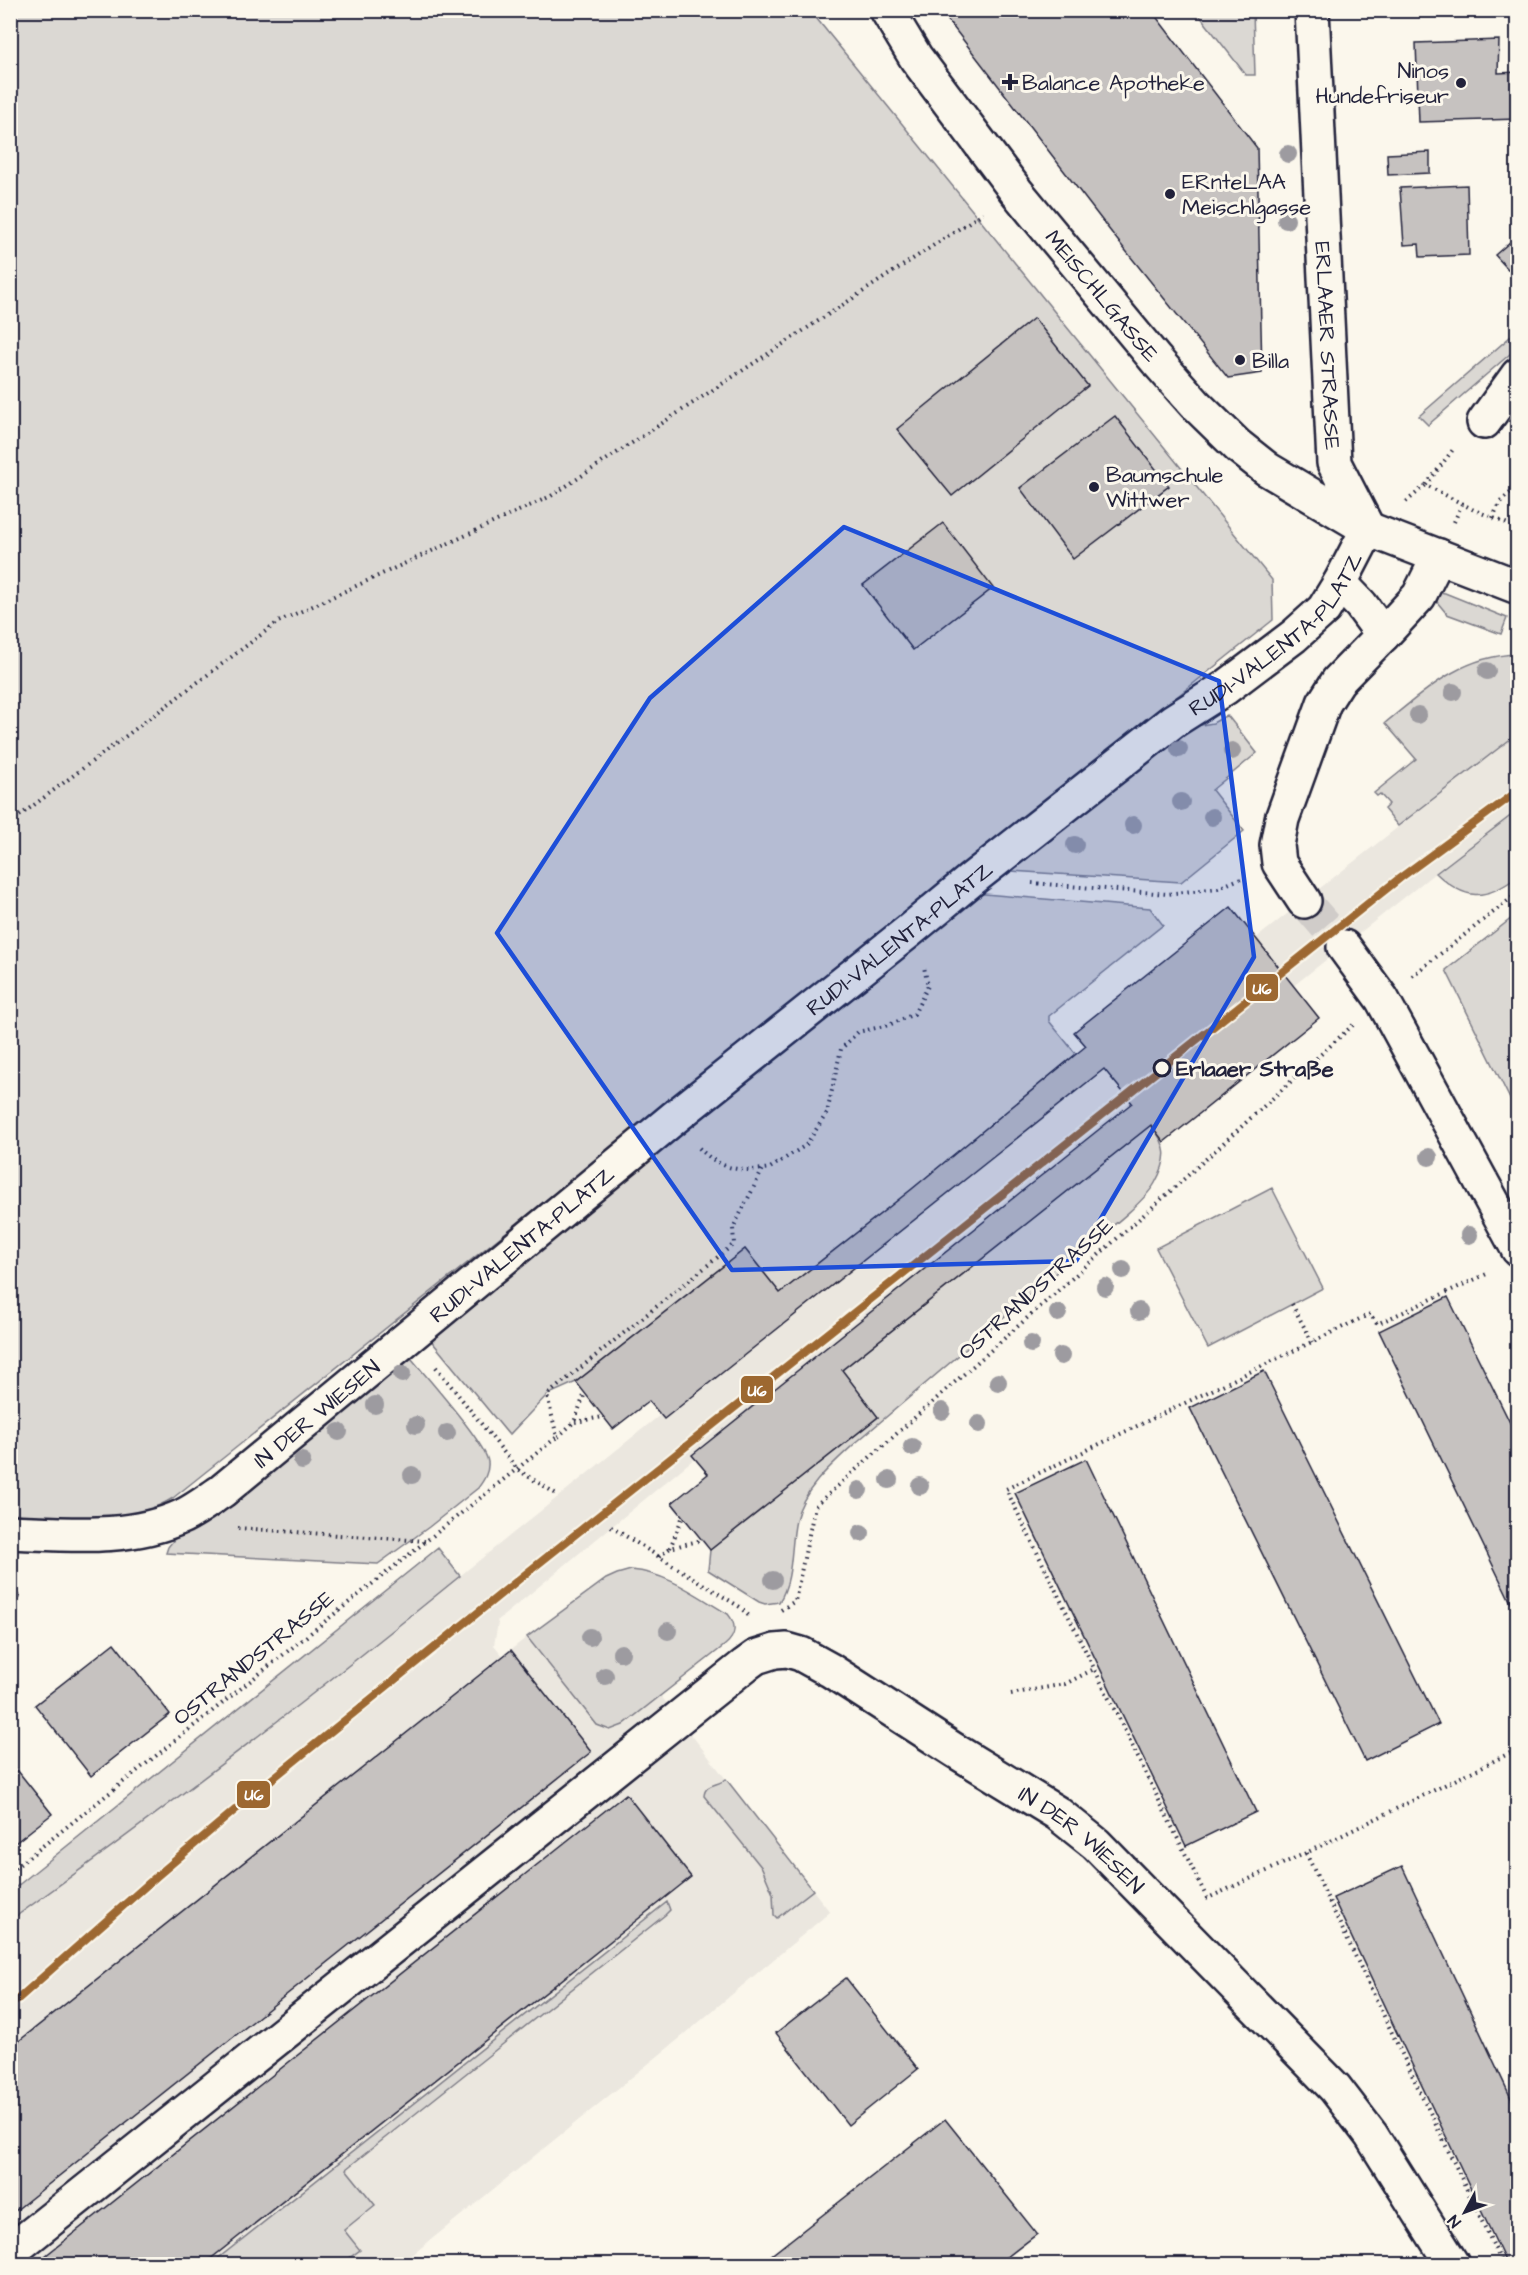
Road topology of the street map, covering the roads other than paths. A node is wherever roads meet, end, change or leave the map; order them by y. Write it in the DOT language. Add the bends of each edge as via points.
graph roads {
  1 [pos="887,10"];
  2 [pos="1312,10"];
  3 [pos="1518,375"];
  4 [pos="1484,422"];
  5 [pos="1368,529"];
  6 [pos="1438,556"];
  7 [pos="1340,584"];
  8 [pos="1518,587"];
  9 [pos="1383,635"];
  10 [pos="1304,901"];
  11 [pos="1344,947"];
  12 [pos="1507,1260"];
  13 [pos="411,1336"];
  14 [pos="10,1532"];
  15 [pos="10,2252"];
  16 [pos="1452,2265"];
  1 -- 5 [label="street, MEISCHLGASSE" via="916,58 1016,191 1195,404 1268,469"];
  2 -- 5 [label="street, ERLAAER STRASSE" via="1334,463"];
  3 -- 4 [label="street"];
  5 -- 6 [label="street, MEISCHLGASSE"];
  5 -- 7 [label="street, RUDI-VALENTA-PLATZ"];
  6 -- 8 [label="street, MEISCHLGASSE"];
  6 -- 9 [label="street" via="1419,596"];
  7 -- 9 [label="street"];
  7 -- 13 [label="street, RUDI-VALENTA-PLATZ" via="1324,609 1294,636 1173,721 972,879 675,1117"];
  9 -- 10 [label="street" via="1338,681 1324,704 1282,819 1277,845 1279,863"];
  11 -- 12 [label="street" via="1382,999 1419,1065"];
  13 -- 14 [label="street, IN DER WIESEN" via="222,1491 184,1515 148,1528 108,1534"];
  15 -- 16 [label="street, IN DER WIESEN" via="745,1665 763,1654 781,1650 801,1654 831,1670 1056,1813 1096,1844 1335,2088 1371,2135"];
}
